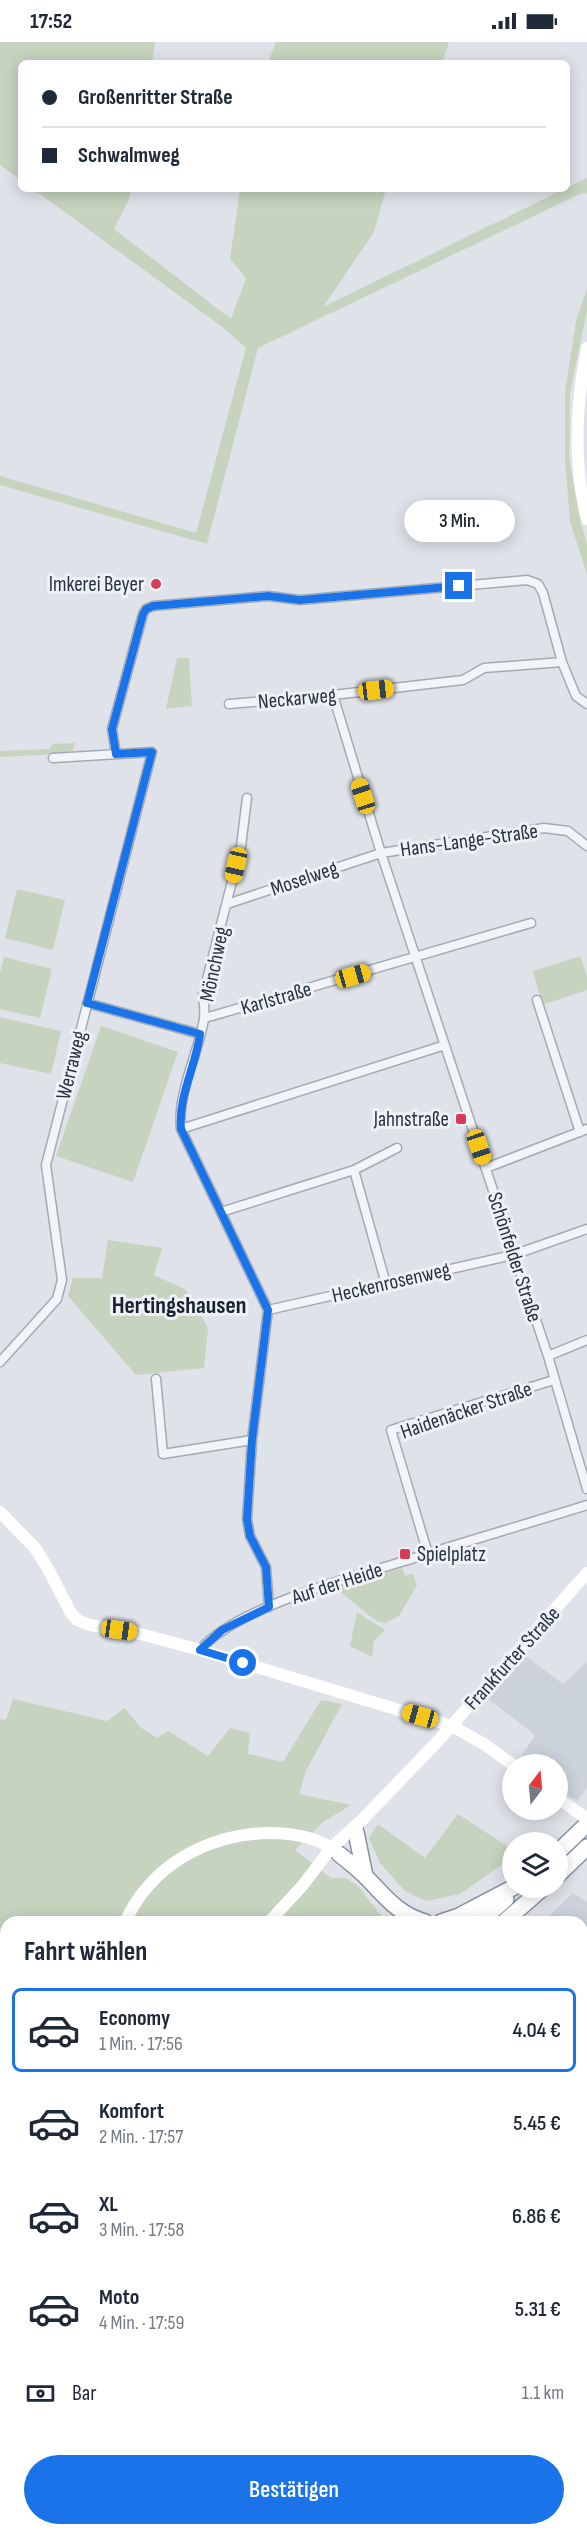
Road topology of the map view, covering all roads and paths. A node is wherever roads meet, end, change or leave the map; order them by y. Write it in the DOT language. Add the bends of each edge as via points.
graph roads {
  1 [pos="587,348"];
  2 [pos="587,519"];
  3 [pos="562,662"];
  4 [pos="333,696"];
  5 [pos="229,704"];
  6 [pos="587,704"];
  7 [pos="116,754"];
  8 [pos="53,758"];
  9 [pos="247,798"];
  10 [pos="587,846"];
  11 [pos="381,852"];
  12 [pos="228,904"];
  13 [pos="531,923"];
  14 [pos="417,958"];
  15 [pos="537,1000"];
  16 [pos="87,1003"];
  17 [pos="205,1018"];
  18 [pos="200,1034"];
  19 [pos="445,1046"];
  20 [pos="181,1129"];
  21 [pos="584,1130"];
  22 [pos="397,1148"];
  23 [pos="486,1168"];
  24 [pos="354,1170"];
  25 [pos="221,1212"];
  26 [pos="587,1229"];
  27 [pos="513,1255"];
  28 [pos="386,1284"];
  29 [pos="268,1310"];
  30 [pos="587,1340"];
  31 [pos="548,1356"];
  32 [pos="0,1362"];
  33 [pos="156,1378"];
  34 [pos="554,1380"];
  35 [pos="252,1440"];
  36 [pos="587,1489"];
  37 [pos="587,1505"];
  38 [pos="0,1512"];
  39 [pos="428,1554"];
  40 [pos="587,1573"];
  41 [pos="269,1607"];
  42 [pos="200,1650"];
  43 [pos="452,1725"];
  44 [pos="502,1757"];
  45 [pos="568,1805"];
  46 [pos="587,1819"];
  47 [pos="587,1824"];
  48 [pos="359,1826"];
  49 [pos="568,1843"];
  50 [pos="587,1847"];
  51 [pos="335,1851"];
  52 [pos="568,1865"];
  53 [pos="364,1876"];
  54 [pos="502,1893"];
  55 [pos="507,1898"];
  56 [pos="531,1898"];
  57 [pos="387,1901"];
  58 [pos="129,1916"];
  59 [pos="275,1916"];
  60 [pos="393,1916"];
  61 [pos="409,1916"];
  62 [pos="459,1916"];
  63 [pos="487,1916"];
  64 [pos="511,1916"];
  1 -- 2 [label="street" via="578,427 582,501"];
  3 -- 4 [label="street, Neckarweg" via="484,668 463,680"];
  3 -- 6 [label="street" via="576,696"];
  3 -- 7 [label="street" via="543,593 538,584 527,580 300,600 268,596 153,606 146,609 112,729"];
  4 -- 5 [label="street, Neckarweg"];
  4 -- 11 [label="street, Schönfelder Straße"];
  7 -- 8 [label="street, Werraweg"];
  7 -- 16 [label="street, Werraweg" via="152,752"];
  9 -- 12 [label="street, Mönchweg"];
  10 -- 11 [label="street, Hans-Lange-Straße" via="568,831 544,828"];
  11 -- 12 [label="street, Moselweg"];
  11 -- 14 [label="street, Schönfelder Straße"];
  12 -- 17 [label="street, Mönchweg" via="203,995"];
  13 -- 14 [label="street"];
  14 -- 17 [label="street, Karlstraße"];
  14 -- 19 [label="street, Schönfelder Straße"];
  15 -- 21 [label="street"];
  16 -- 18 [label="street"];
  16 -- 32 [label="street, Werraweg" via="46,1165 62,1280 57,1299"];
  17 -- 18 [label="street, Mönchweg"];
  18 -- 20 [label="street, Mönchweg" via="179,1112"];
  19 -- 20 [label="street"];
  19 -- 23 [label="street, Schönfelder Straße"];
  20 -- 25 [label="street, Mönchweg"];
  21 -- 23 [label="street"];
  22 -- 24 [label="street"];
  23 -- 27 [label="street, Schönfelder Straße"];
  24 -- 25 [label="street"];
  24 -- 28 [label="street"];
  25 -- 29 [label="street, Mönchweg"];
  26 -- 27 [label="street"];
  27 -- 28 [label="street, Heckenrosenweg"];
  27 -- 31 [label="street, Schönfelder Straße"];
  28 -- 29 [label="street, Heckenrosenweg"];
  29 -- 35 [label="street"];
  30 -- 31 [label="street"];
  31 -- 34 [label="street, Schönfelder Straße"];
  33 -- 35 [label="street" via="163,1454"];
  34 -- 36 [label="street, Schönfelder Straße"];
  34 -- 39 [label="street, Haidenäcker Straße" via="392,1430"];
  35 -- 41 [label="street" via="247,1519 250,1536 266,1567"];
  37 -- 39 [label="street, Auf der Heide"];
  38 -- 42 [label="street" via="47,1566 77,1620"];
  39 -- 41 [label="street, Auf der Heide"];
  40 -- 43 [label="street, Frankfurter Straße"];
  41 -- 42 [label="street, Auf der Heide" via="222,1630"];
  42 -- 43 [label="street"];
  43 -- 44 [label="street"];
  43 -- 48 [label="street, Frankfurter Straße"];
  45 -- 46 [label="street"];
  47 -- 49 [label="highway"];
  48 -- 51 [label="street, Frankfurter Straße"];
  48 -- 53 [label="highway"];
  50 -- 52 [label="highway"];
  51 -- 53 [label="highway"];
  51 -- 58 [label="street" via="305,1838 275,1833 213,1842 165,1869"];
  51 -- 59 [label="street, Frankfurter Straße"];
  53 -- 57 [label="highway"];
  54 -- 62 [label="highway"];
  55 -- 63 [label="highway"];
  56 -- 64 [label="highway"];
  57 -- 60 [label="highway"];
  57 -- 61 [label="highway"];
}
